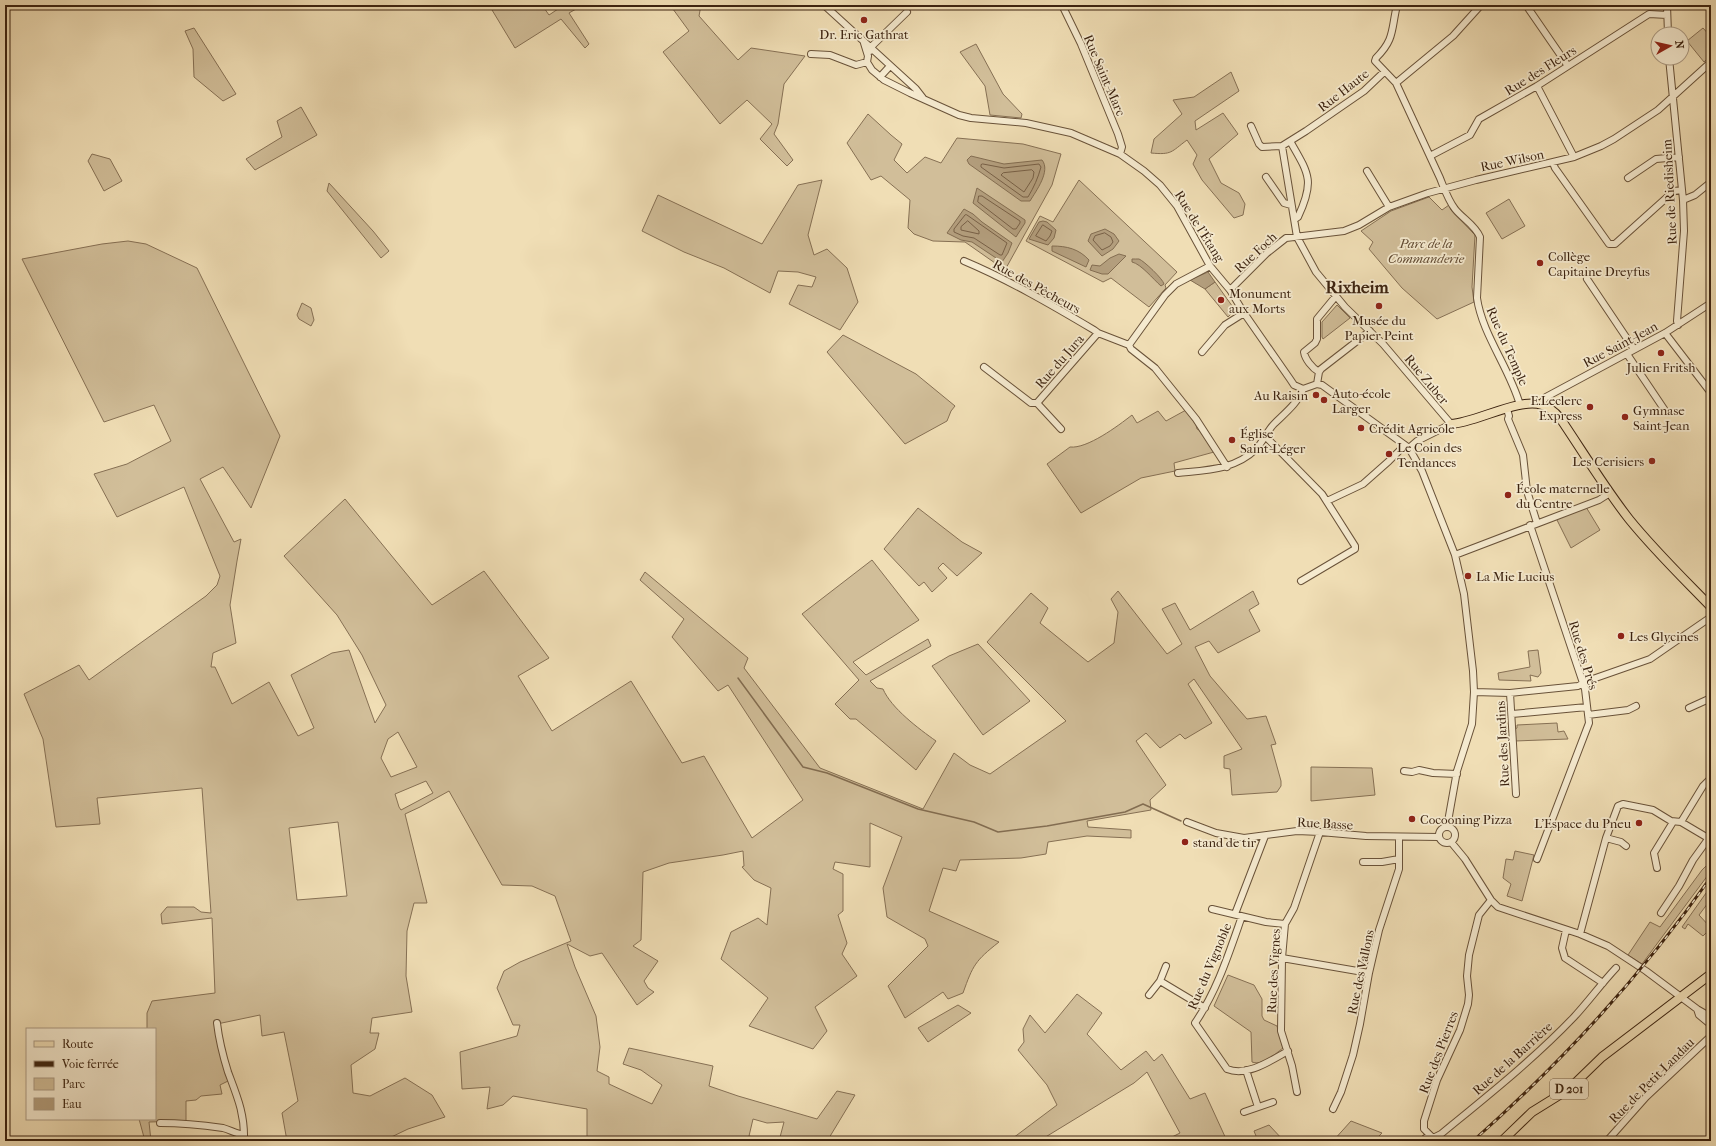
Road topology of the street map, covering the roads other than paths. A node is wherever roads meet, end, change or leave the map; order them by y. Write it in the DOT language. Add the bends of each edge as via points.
graph roads {
  1 [pos="824,5"];
  2 [pos="1062,5"];
  3 [pos="1397,5"];
  4 [pos="1481,5"];
  5 [pos="1526,5"];
  6 [pos="1667,5"];
  7 [pos="907,12"];
  8 [pos="1667,15"];
  9 [pos="1668,26"];
  10 [pos="864,43"];
  11 [pos="871,49"];
  12 [pos="812,54"];
  13 [pos="868,59"];
  14 [pos="1711,62"];
  15 [pos="890,66"];
  16 [pos="1568,66"];
  17 [pos="1669,66"];
  18 [pos="1384,72"];
  19 [pos="880,77"];
  20 [pos="1396,83"];
  21 [pos="1537,86"];
  22 [pos="1674,97"];
  23 [pos="923,98"];
  24 [pos="1251,126"];
  25 [pos="1290,141"];
  26 [pos="1282,146"];
  27 [pos="1120,154"];
  28 [pos="1430,156"];
  29 [pos="1574,157"];
  30 [pos="1679,157"];
  31 [pos="1553,163"];
  32 [pos="1367,170"];
  33 [pos="1266,177"];
  34 [pos="1628,178"];
  35 [pos="1711,182"];
  36 [pos="1444,189"];
  37 [pos="1682,190"];
  38 [pos="1683,200"];
  39 [pos="1291,205"];
  40 [pos="1389,207"];
  41 [pos="1295,219"];
  42 [pos="1297,237"];
  43 [pos="964,261"];
  44 [pos="1210,266"];
  45 [pos="1587,279"];
  46 [pos="1230,290"];
  47 [pos="1336,296"];
  48 [pos="1711,303"];
  49 [pos="1244,312"];
  50 [pos="1678,324"];
  51 [pos="1370,331"];
  52 [pos="1665,333"];
  53 [pos="1098,334"];
  54 [pos="1129,345"];
  55 [pos="1634,349"];
  56 [pos="1202,352"];
  57 [pos="1627,354"];
  58 [pos="984,367"];
  59 [pos="1318,372"];
  60 [pos="1317,384"];
  61 [pos="1302,389"];
  62 [pos="1711,393"];
  63 [pos="1037,403"];
  64 [pos="1541,404"];
  65 [pos="1520,406"];
  66 [pos="1507,409"];
  67 [pos="1664,409"];
  68 [pos="1450,424"];
  69 [pos="1061,429"];
  70 [pos="1265,436"];
  71 [pos="1407,447"];
  72 [pos="1227,467"];
  73 [pos="1178,473"];
  74 [pos="1610,493"];
  75 [pos="1327,502"];
  76 [pos="1533,524"];
  77 [pos="1455,555"];
  78 [pos="1301,581"];
  79 [pos="1711,607"];
  80 [pos="1711,617"];
  81 [pos="1583,684"];
  82 [pos="1474,692"];
  83 [pos="1510,693"];
  84 [pos="1711,698"];
  85 [pos="1636,706"];
  86 [pos="1587,707"];
  87 [pos="1689,708"];
  88 [pos="1512,714"];
  89 [pos="1588,715"];
  90 [pos="1404,771"];
  91 [pos="1457,774"];
  92 [pos="1711,778"];
  93 [pos="1516,794"];
  94 [pos="1187,822"];
  95 [pos="1673,822"];
  96 [pos="1681,822"];
  97 [pos="1447,827"];
  98 [pos="1320,832"];
  99 [pos="1265,836"];
  100 [pos="1399,837"];
  101 [pos="1440,837"];
  102 [pos="1710,837"];
  103 [pos="1606,838"];
  104 [pos="1451,842"];
  105 [pos="1626,846"];
  106 [pos="1399,859"];
  107 [pos="1538,859"];
  108 [pos="1363,862"];
  109 [pos="1657,868"];
  110 [pos="1491,900"];
  111 [pos="1212,909"];
  112 [pos="1661,913"];
  113 [pos="1235,914"];
  114 [pos="1242,916"];
  115 [pos="1285,924"];
  116 [pos="1566,930"];
  117 [pos="1580,934"];
  118 [pos="1282,958"];
  119 [pos="1166,966"];
  120 [pos="1616,968"];
  121 [pos="1369,973"];
  122 [pos="1711,974"];
  123 [pos="1160,980"];
  124 [pos="1602,983"];
  125 [pos="1149,995"];
  126 [pos="1682,998"];
  127 [pos="1205,1008"];
  128 [pos="1697,1009"];
  129 [pos="1711,1017"];
  130 [pos="216,1023"];
  131 [pos="1711,1025"];
  132 [pos="1711,1036"];
  133 [pos="1288,1051"];
  134 [pos="1246,1070"];
  135 [pos="1297,1092"];
  136 [pos="1273,1102"];
  137 [pos="1258,1108"];
  138 [pos="1333,1110"];
  139 [pos="1244,1112"];
  140 [pos="160,1123"];
  141 [pos="1429,1135"];
  142 [pos="244,1138"];
  143 [pos="1422,1141"];
  144 [pos="1502,1141"];
  145 [pos="1607,1141"];
  1 -- 10 [label="street, Rue de l'Étang"];
  2 -- 27 [label="street, Rue Saint-Marc" via="1118,134 1122,147"];
  3 -- 18 [label="street" via="1391,38 1375,61"];
  4 -- 20 [label="street" via="1453,36"];
  5 -- 16 [label="street"];
  6 -- 8 [label="street"];
  7 -- 11 [label="street"];
  8 -- 9 [label="street"];
  8 -- 16 [label="street, Rue des Fleurs" via="1649,14"];
  10 -- 11 [label="street, Rue de l'Étang"];
  10 -- 13 [label="street, Rue de l'Étang"];
  11 -- 13 [label="street"];
  11 -- 15 [label="street, Rue de l'Étang"];
  12 -- 13 [label="street" via="830,56 856,65"];
  13 -- 19 [label="street, Rue de l'Étang" via="872,70"];
  14 -- 22 [label="street, Rue Wilson"];
  15 -- 19 [label="street"];
  15 -- 23 [label="street, Rue de l'Étang"];
  16 -- 21 [label="street, Rue des Fleurs"];
  17 -- 22 [label="street, Rue de Riedisheim"];
  18 -- 20 [label="street, Rue Haute"];
  18 -- 25 [label="street, Rue Haute" via="1364,91"];
  19 -- 23 [label="street, Rue de l'Étang"];
  20 -- 28 [label="street, Rue Haute"];
  21 -- 28 [label="street, Rue des Fleurs" via="1479,119 1470,135"];
  21 -- 29 [label="street"];
  22 -- 29 [label="street, Rue Wilson" via="1614,140"];
  22 -- 30 [label="street, Rue de Riedisheim"];
  23 -- 27 [label="street, Rue de l'Étang" via="965,116 1026,123 1071,133"];
  24 -- 26 [label="street, Rue Haute" via="1262,147"];
  25 -- 26 [label="street, Rue Haute"];
  25 -- 41 [label="street" via="1305,168 1308,185 1306,199"];
  26 -- 39 [label="street"];
  27 -- 44 [label="street, Rue de l'Étang" via="1152,177 1167,193 1182,214"];
  28 -- 36 [label="street, Rue Haute"];
  29 -- 31 [label="street, Rue Wilson"];
  30 -- 34 [label="street" via="1656,159"];
  30 -- 37 [label="street, Rue de Riedisheim"];
  31 -- 36 [label="street, Rue Wilson"];
  31 -- 37 [label="street" via="1609,244 1615,244 1674,192"];
  32 -- 40 [label="street"];
  33 -- 39 [label="street" via="1284,203"];
  35 -- 38 [label="street"];
  36 -- 40 [label="street, Rue Wilson"];
  36 -- 65 [label="street, Rue du Temple" via="1454,208 1478,231 1478,305"];
  37 -- 38 [label="street, Rue de Riedisheim"];
  38 -- 50 [label="street, Rue de Riedisheim" via="1684,239"];
  39 -- 41 [label="street"];
  40 -- 42 [label="street, Rue Wilson" via="1344,231"];
  41 -- 42 [label="street"];
  42 -- 46 [label="street, Rue Foch" via="1283,240"];
  42 -- 47 [label="street, Rue Zuber" via="1316,272"];
  43 -- 53 [label="street, Rue des Pêcheurs" via="1031,294"];
  44 -- 46 [label="street, Rue de l'Étang"];
  44 -- 54 [label="street" via="1176,284"];
  45 -- 55 [label="street"];
  46 -- 49 [label="street, Rue de l'Étang"];
  47 -- 51 [label="street, Rue Zuber"];
  47 -- 59 [label="street" via="1317,319 1317,339 1304,352"];
  48 -- 50 [label="street, Rue Saint-Jean"];
  49 -- 56 [label="street" via="1225,325"];
  49 -- 61 [label="street, Rue de l'Étang" via="1294,385"];
  50 -- 52 [label="street, Rue Saint-Jean"];
  51 -- 59 [label="street"];
  51 -- 68 [label="street, Rue Zuber"];
  52 -- 55 [label="street, Rue Saint-Jean"];
  52 -- 62 [label="street"];
  53 -- 54 [label="street, Rue des Pêcheurs"];
  53 -- 63 [label="street, Rue du Jura"];
  54 -- 72 [label="street" via="1155,368 1185,404"];
  55 -- 57 [label="street, Rue Saint-Jean"];
  57 -- 64 [label="street, Rue Saint-Jean" via="1546,397"];
  57 -- 67 [label="street"];
  58 -- 63 [label="street, Rue du Jura" via="1031,403"];
  59 -- 60 [label="street"];
  60 -- 61 [label="street"];
  60 -- 71 [label="street" via="1322,385"];
  61 -- 70 [label="street" via="1298,400"];
  63 -- 69 [label="street, Rue du Jura"];
  64 -- 65 [label="main road"];
  64 -- 74 [label="main road" via="1560,418"];
  65 -- 66 [label="main road"];
  66 -- 68 [label="main road"];
  66 -- 76 [label="street, Rue des Prés" via="1508,419 1523,455"];
  68 -- 71 [label="street"];
  70 -- 72 [label="street" via="1255,449"];
  70 -- 75 [label="street" via="1313,483"];
  71 -- 75 [label="street" via="1363,484"];
  71 -- 77 [label="street" via="1422,472"];
  72 -- 73 [label="street"];
  74 -- 76 [label="street" via="1599,500"];
  74 -- 79 [label="main road" via="1648,542"];
  75 -- 78 [label="street" via="1355,549"];
  76 -- 77 [label="street"];
  76 -- 81 [label="street, Rue des Prés"];
  77 -- 82 [label="street" via="1464,594"];
  80 -- 81 [label="street" via="1650,659"];
  81 -- 83 [label="street"];
  81 -- 86 [label="street, Rue des Prés"];
  82 -- 83 [label="street"];
  82 -- 91 [label="street" via="1472,724"];
  83 -- 88 [label="street, Rue des Jardins"];
  84 -- 87 [label="street"];
  85 -- 89 [label="street" via="1628,710"];
  86 -- 88 [label="street"];
  86 -- 89 [label="street, Rue des Prés"];
  88 -- 93 [label="street, Rue des Jardins"];
  89 -- 107 [label="street, Rue des Prés" via="1588,728"];
  90 -- 91 [label="street"];
  91 -- 97 [label="street"];
  92 -- 96 [label="street" via="1703,786"];
  94 -- 99 [label="street, Rue Basse" via="1216,833 1244,838"];
  95 -- 96 [label="street"];
  95 -- 103 [label="street" via="1653,810 1622,804 1616,809"];
  95 -- 109 [label="street" via="1654,853"];
  96 -- 102 [label="street"];
  97 -- 101 [label="street" via="1442,829"];
  97 -- 104 [label="street" via="1455,833"];
  98 -- 99 [label="street, Rue Basse" via="1298,831"];
  98 -- 100 [label="street, Rue Basse"];
  98 -- 115 [label="street, Rue des Vignes" via="1294,908"];
  99 -- 113 [label="street"];
  100 -- 101 [label="street, Rue Basse"];
  100 -- 106 [label="street, Rue des Vallons"];
  101 -- 104 [label="street" via="1444,842"];
  102 -- 112 [label="street"];
  103 -- 105 [label="street"];
  103 -- 117 [label="street"];
  104 -- 110 [label="street"];
  106 -- 108 [label="street"];
  106 -- 121 [label="street, Rue des Vallons" via="1399,869 1379,930"];
  110 -- 116 [label="street" via="1498,907"];
  110 -- 141 [label="street, Rue des Pierres" via="1479,915 1469,955 1469,995 1462,1025 1437,1080 1424,1121 1424,1129"];
  111 -- 113 [label="street"];
  113 -- 114 [label="street"];
  114 -- 115 [label="street"];
  114 -- 127 [label="street, Rue du Vignoble"];
  115 -- 118 [label="street, Rue des Vignes"];
  116 -- 117 [label="street"];
  116 -- 124 [label="street" via="1562,948 1564,958"];
  117 -- 126 [label="street" via="1608,946"];
  118 -- 121 [label="street"];
  118 -- 133 [label="street, Rue des Vignes" via="1281,1031"];
  119 -- 123 [label="street"];
  120 -- 124 [label="street, Rue de la Barrière"];
  121 -- 138 [label="street, Rue des Vallons" via="1353,1055"];
  122 -- 126 [label="main road, D 201"];
  123 -- 125 [label="street"];
  123 -- 127 [label="street"];
  124 -- 141 [label="street, Rue de la Barrière" via="1574,1017 1492,1092 1441,1134 1433,1138"];
  126 -- 128 [label="street"];
  126 -- 144 [label="main road, D 201" via="1602,1057 1569,1089 1532,1112"];
  127 -- 134 [label="street, Rue du Vignoble" via="1195,1023 1227,1068 1233,1071"];
  128 -- 129 [label="street"];
  128 -- 131 [label="street" via="1699,1015"];
  130 -- 142 [label="street" via="241,1107"];
  132 -- 145 [label="street, Rue de Petit-Landau" via="1646,1097"];
  133 -- 134 [label="street, Rue du Vignoble" via="1264,1065"];
  133 -- 135 [label="street, Rue des Vignes"];
  134 -- 137 [label="street"];
  136 -- 137 [label="street"];
  137 -- 139 [label="street"];
  140 -- 142 [label="street" via="225,1129"];
  141 -- 143 [label="street"];
}
